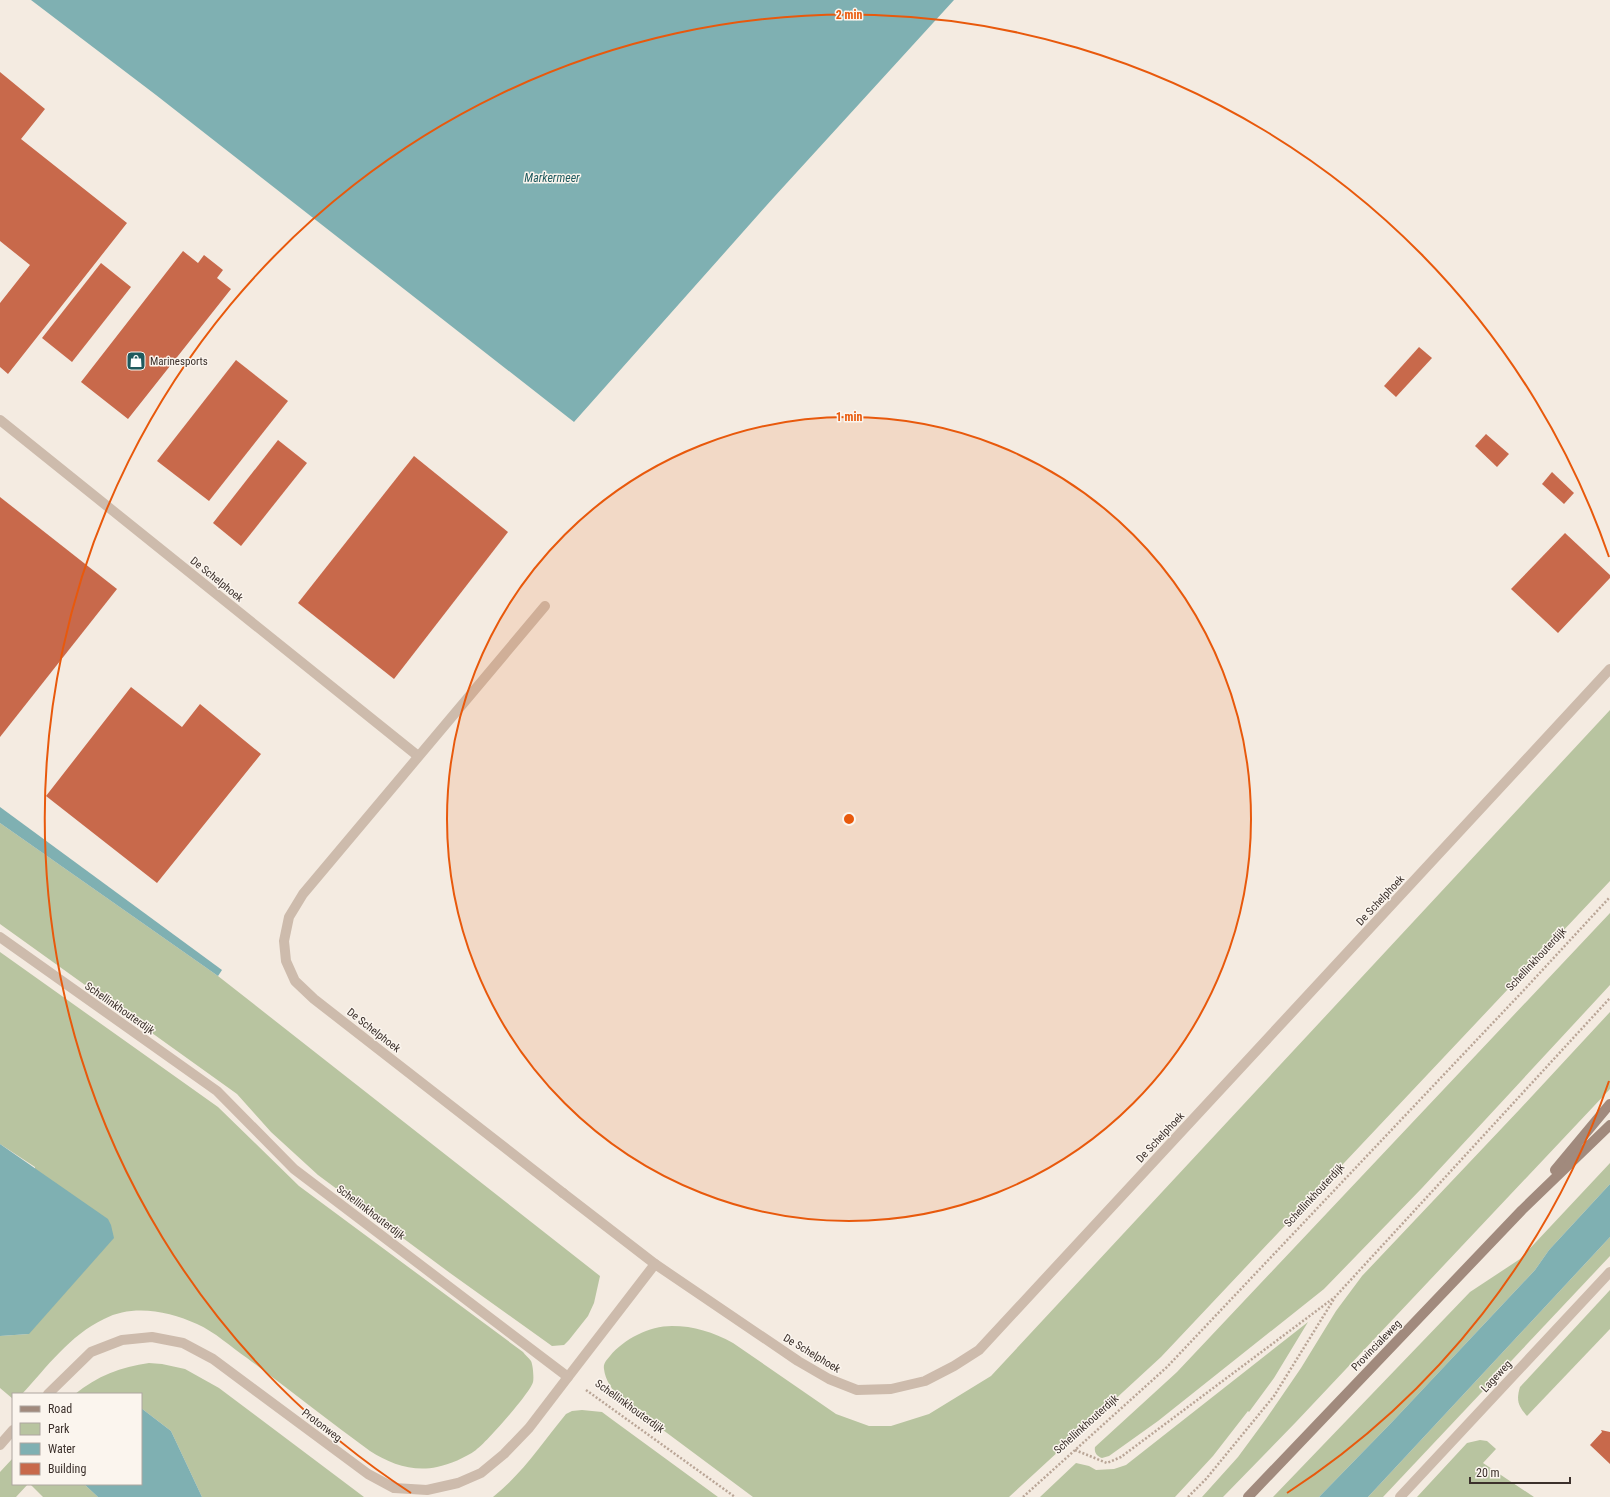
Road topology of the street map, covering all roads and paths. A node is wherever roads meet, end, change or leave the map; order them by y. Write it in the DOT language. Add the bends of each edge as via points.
graph roads {
  1 [pos="0,420"];
  2 [pos="546,606"];
  3 [pos="1610,669"];
  4 [pos="418,756"];
  5 [pos="1610,897"];
  6 [pos="0,937"];
  7 [pos="1610,998"];
  8 [pos="1610,1104"];
  9 [pos="1610,1125"];
  10 [pos="1522,1210"];
  11 [pos="655,1264"];
  12 [pos="1610,1272"];
  13 [pos="1335,1297"];
  14 [pos="568,1377"];
  15 [pos="49,1393"];
  16 [pos="12,1431"];
  17 [pos="0,1445"];
  18 [pos="1075,1450"];
  19 [pos="735,1497"];
  20 [pos="1023,1497"];
  21 [pos="1188,1497"];
  22 [pos="1248,1497"];
  23 [pos="1400,1497"];
  1 -- 4 [label="street, De Schelphoek"];
  2 -- 4 [label="street, De Schelphoek"];
  3 -- 11 [label="street, De Schelphoek" via="979,1350 954,1366 925,1381 891,1389 857,1390 829,1380 798,1361"];
  4 -- 11 [label="street, De Schelphoek" via="303,894 289,917 284,941 286,961 295,981 314,999"];
  5 -- 18 [label="path, Schellinkhouterdijk" via="1167,1367"];
  6 -- 14 [label="street, Schellinkhouterdijk" via="217,1091 294,1169"];
  7 -- 13 [label="path"];
  8 -- 10 [label="main road, Provincialeweg"];
  9 -- 10 [label="main road, Provincialeweg"];
  10 -- 22 [label="main road, Provincialeweg"];
  11 -- 14 [label="street"];
  12 -- 23 [label="street, Lageweg"];
  13 -- 18 [label="path" via="1121,1457 1107,1463"];
  13 -- 21 [label="path" via="1274,1396 1206,1479"];
  14 -- 15 [label="street, Protonweg" via="529,1428 481,1473 427,1490 394,1488 368,1474 213,1358 183,1343 152,1336 122,1340 91,1352"];
  14 -- 19 [label="path, Schellinkhouterdijk"];
  16 -- 17 [label="street"];
  18 -- 20 [label="path, Schellinkhouterdijk"];
}
